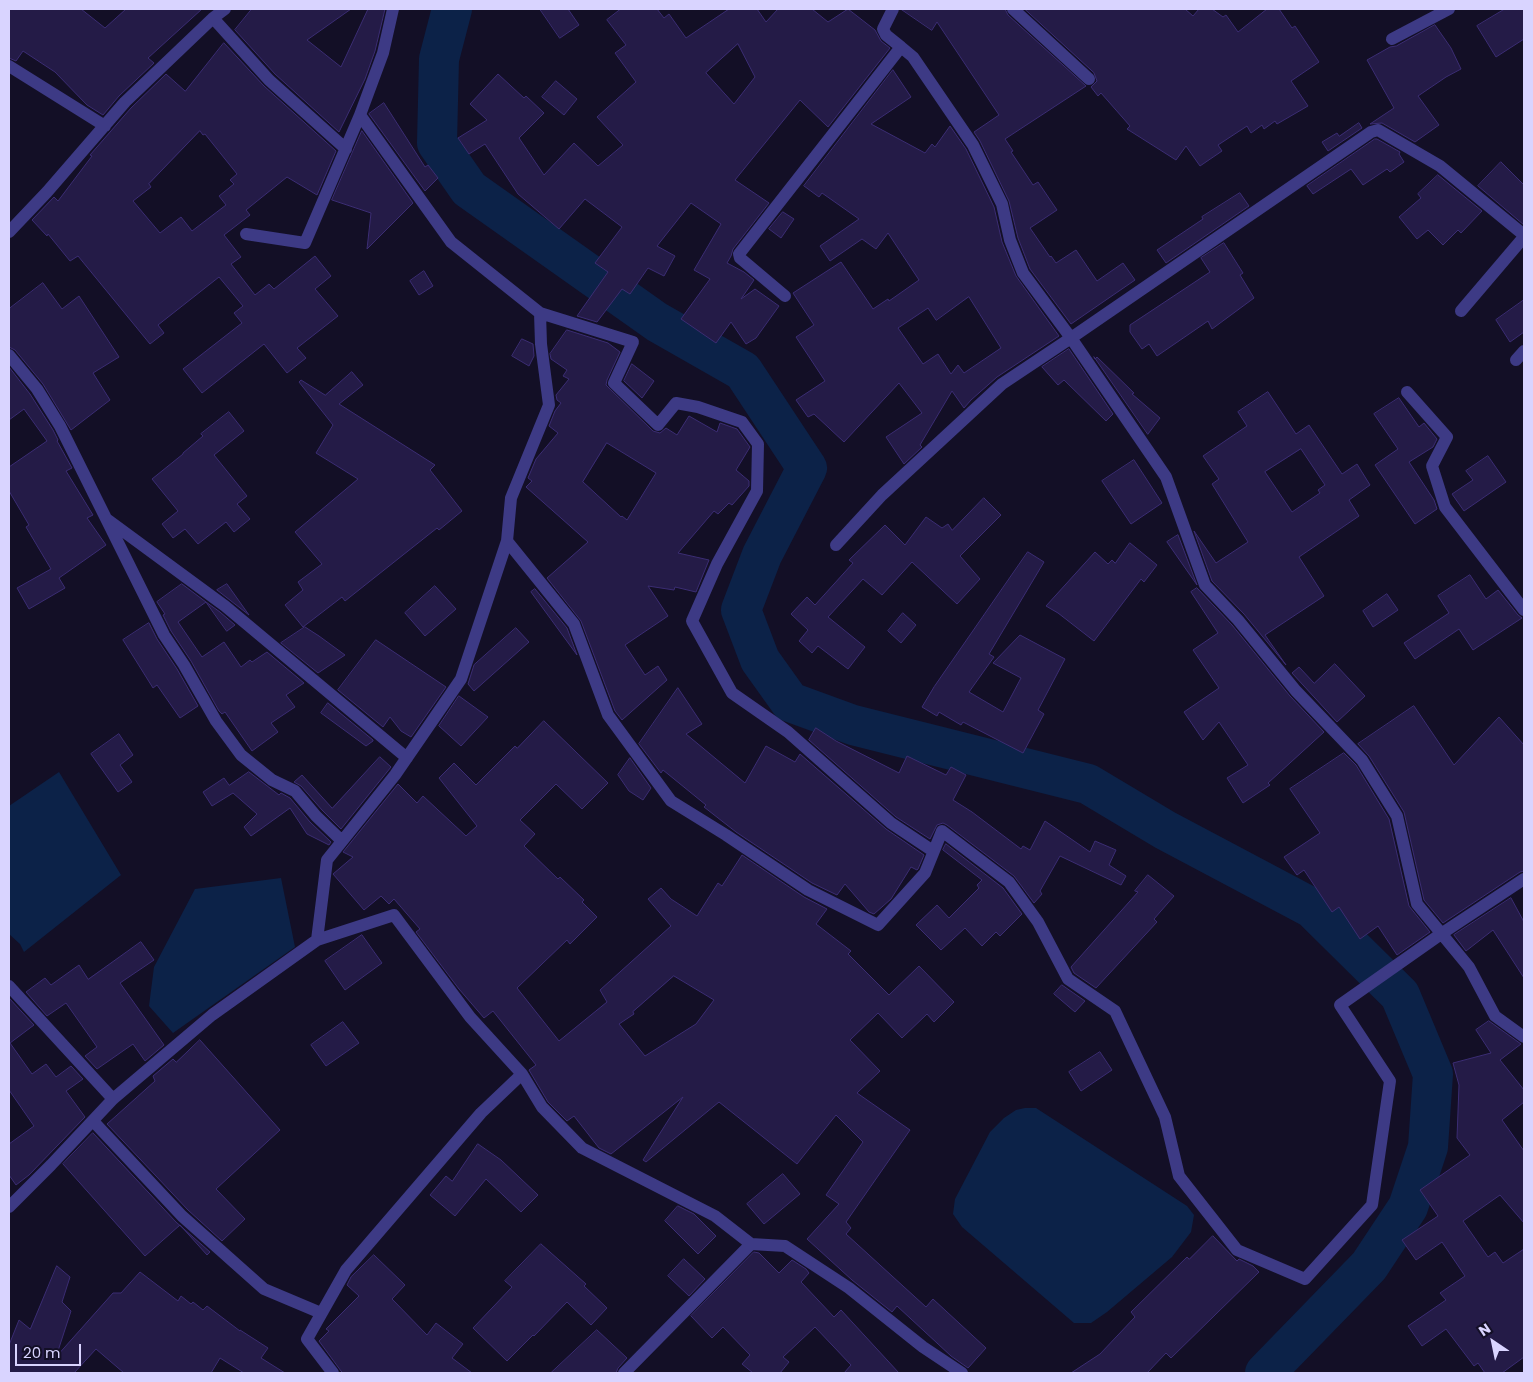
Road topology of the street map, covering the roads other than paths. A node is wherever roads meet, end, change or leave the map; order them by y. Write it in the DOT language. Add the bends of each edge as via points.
graph roads {
  1 [pos="225,9"];
  2 [pos="393,9"];
  3 [pos="893,9"];
  4 [pos="1013,9"];
  5 [pos="1449,9"];
  6 [pos="213,18"];
  7 [pos="1392,39"];
  8 [pos="901,47"];
  9 [pos="9,66"];
  10 [pos="1089,79"];
  11 [pos="360,115"];
  12 [pos="104,126"];
  13 [pos="346,149"];
  14 [pos="9,232"];
  15 [pos="246,234"];
  16 [pos="1524,236"];
  17 [pos="785,296"];
  18 [pos="1461,311"];
  19 [pos="540,313"];
  20 [pos="1070,338"];
  21 [pos="9,355"];
  22 [pos="1407,392"];
  23 [pos="106,518"];
  24 [pos="507,541"];
  25 [pos="836,545"];
  26 [pos="1524,610"];
  27 [pos="407,758"];
  28 [pos="342,841"];
  29 [pos="934,851"];
  30 [pos="1524,879"];
  31 [pos="1441,934"];
  32 [pos="317,940"];
  33 [pos="9,986"];
  34 [pos="1524,1037"];
  35 [pos="522,1074"];
  36 [pos="113,1100"];
  37 [pos="93,1121"];
  38 [pos="9,1207"];
  39 [pos="751,1244"];
  40 [pos="321,1313"];
  41 [pos="333,1373"];
  42 [pos="624,1373"];
  43 [pos="962,1373"];
  1 -- 6 [label="street"];
  2 -- 11 [label="street" via="383,53"];
  3 -- 8 [label="street" via="883,29"];
  4 -- 10 [label="street"];
  5 -- 7 [label="street"];
  6 -- 12 [label="street"];
  6 -- 13 [label="street" via="269,80"];
  8 -- 17 [label="street" via="739,254"];
  8 -- 20 [label="street" via="913,57 973,145 1002,204 1010,240 1023,273"];
  9 -- 12 [label="street"];
  11 -- 13 [label="street"];
  11 -- 19 [label="street" via="451,242"];
  12 -- 14 [label="street"];
  13 -- 15 [label="street" via="305,243"];
  16 -- 18 [label="street"];
  16 -- 20 [label="street" via="1440,166 1378,130"];
  19 -- 24 [label="street" via="540,344 550,405 511,498"];
  19 -- 29 [label="street" via="633,342 614,383 658,426 676,403 742,422 758,444 757,491 717,564 692,621 732,694 788,732 891,823"];
  20 -- 25 [label="street" via="1002,384 882,495"];
  20 -- 31 [label="street" via="1166,477 1205,585 1296,691 1362,760 1397,816 1417,904"];
  21 -- 23 [label="street" via="37,389 60,426"];
  22 -- 26 [label="street" via="1447,437 1432,466 1445,507"];
  23 -- 27 [label="street" via="226,606"];
  23 -- 28 [label="street" via="164,635 216,721 241,755 272,780 295,791"];
  24 -- 27 [label="street" via="461,679"];
  24 -- 29 [label="street" via="574,624 608,715 671,801 808,890 878,925 925,873"];
  27 -- 28 [label="street"];
  28 -- 32 [label="street" via="327,860"];
  29 -- 31 [label="street" via="942,831 1009,882 1038,922 1068,979 1114,1011 1166,1117 1179,1176 1237,1250 1305,1279 1372,1205 1390,1081 1340,1004"];
  30 -- 31 [label="street"];
  31 -- 34 [label="street" via="1469,967 1495,1016"];
  32 -- 35 [label="street" via="394,915 470,1017"];
  32 -- 36 [label="street" via="212,1015"];
  33 -- 36 [label="street"];
  35 -- 39 [label="street" via="542,1107 582,1148 714,1216"];
  35 -- 40 [label="street" via="482,1113 346,1270"];
  36 -- 37 [label="street"];
  37 -- 38 [label="street"];
  37 -- 40 [label="street" via="182,1216 264,1289"];
  39 -- 42 [label="street"];
  39 -- 43 [label="street" via="786,1246 849,1288 923,1347"];
  40 -- 41 [label="street" via="307,1338"];
}
